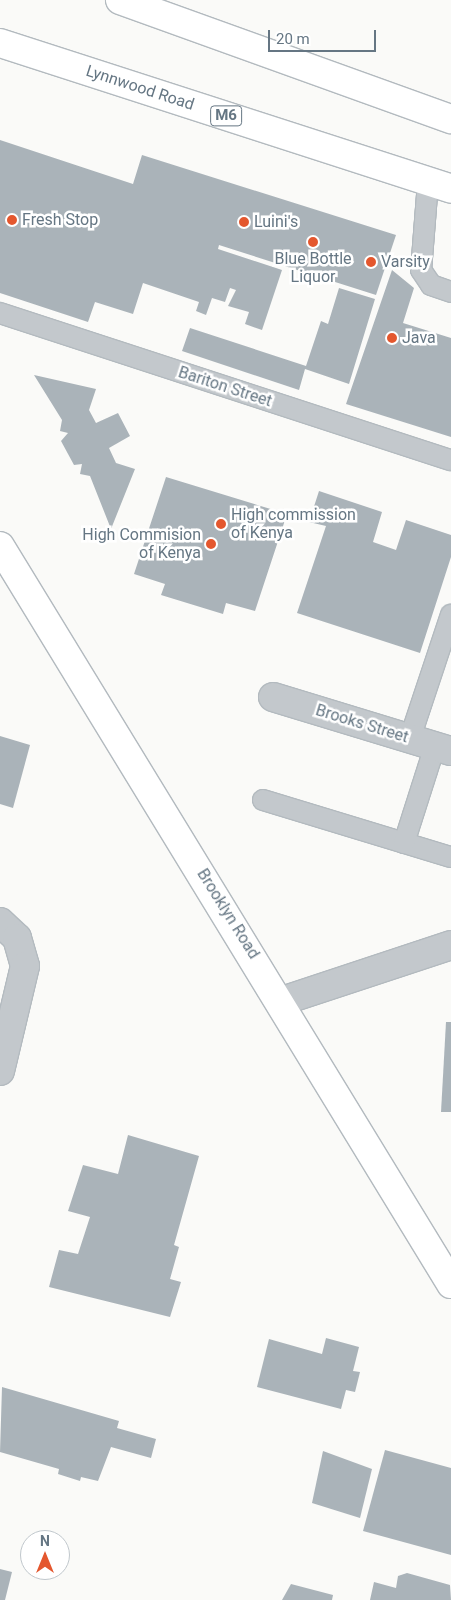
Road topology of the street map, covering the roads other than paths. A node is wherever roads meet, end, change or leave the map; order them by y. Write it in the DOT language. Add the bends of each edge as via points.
graph roads {
  1 [pos="120,0"];
  2 [pos="0,43"];
  3 [pos="451,119"];
  4 [pos="440,186"];
  5 [pos="451,292"];
  6 [pos="0,313"];
  7 [pos="451,460"];
  8 [pos="0,546"];
  9 [pos="451,615"];
  10 [pos="273,697"];
  11 [pos="432,745"];
  12 [pos="263,800"];
  13 [pos="404,843"];
  14 [pos="451,857"];
  15 [pos="9,930"];
  16 [pos="451,945"];
  17 [pos="282,1001"];
  18 [pos="0,1071"];
  19 [pos="451,1284"];
  1 -- 3 [label="main road"];
  2 -- 4 [label="main road, Lynnwood Road / M6"];
  4 -- 5 [label="lane" via="421,270 431,285"];
  6 -- 7 [label="lane, Bariton Street"];
  8 -- 17 [label="main road, Brooklyn Road"];
  9 -- 11 [label="lane"];
  10 -- 11 [label="street, Brooks Street"];
  11 -- 13 [label="lane"];
  12 -- 13 [label="lane"];
  13 -- 14 [label="lane"];
  15 -- 18 [label="street" via="23,951 24,981"];
  16 -- 17 [label="street"];
  17 -- 19 [label="main road, Brooklyn Road"];
}
